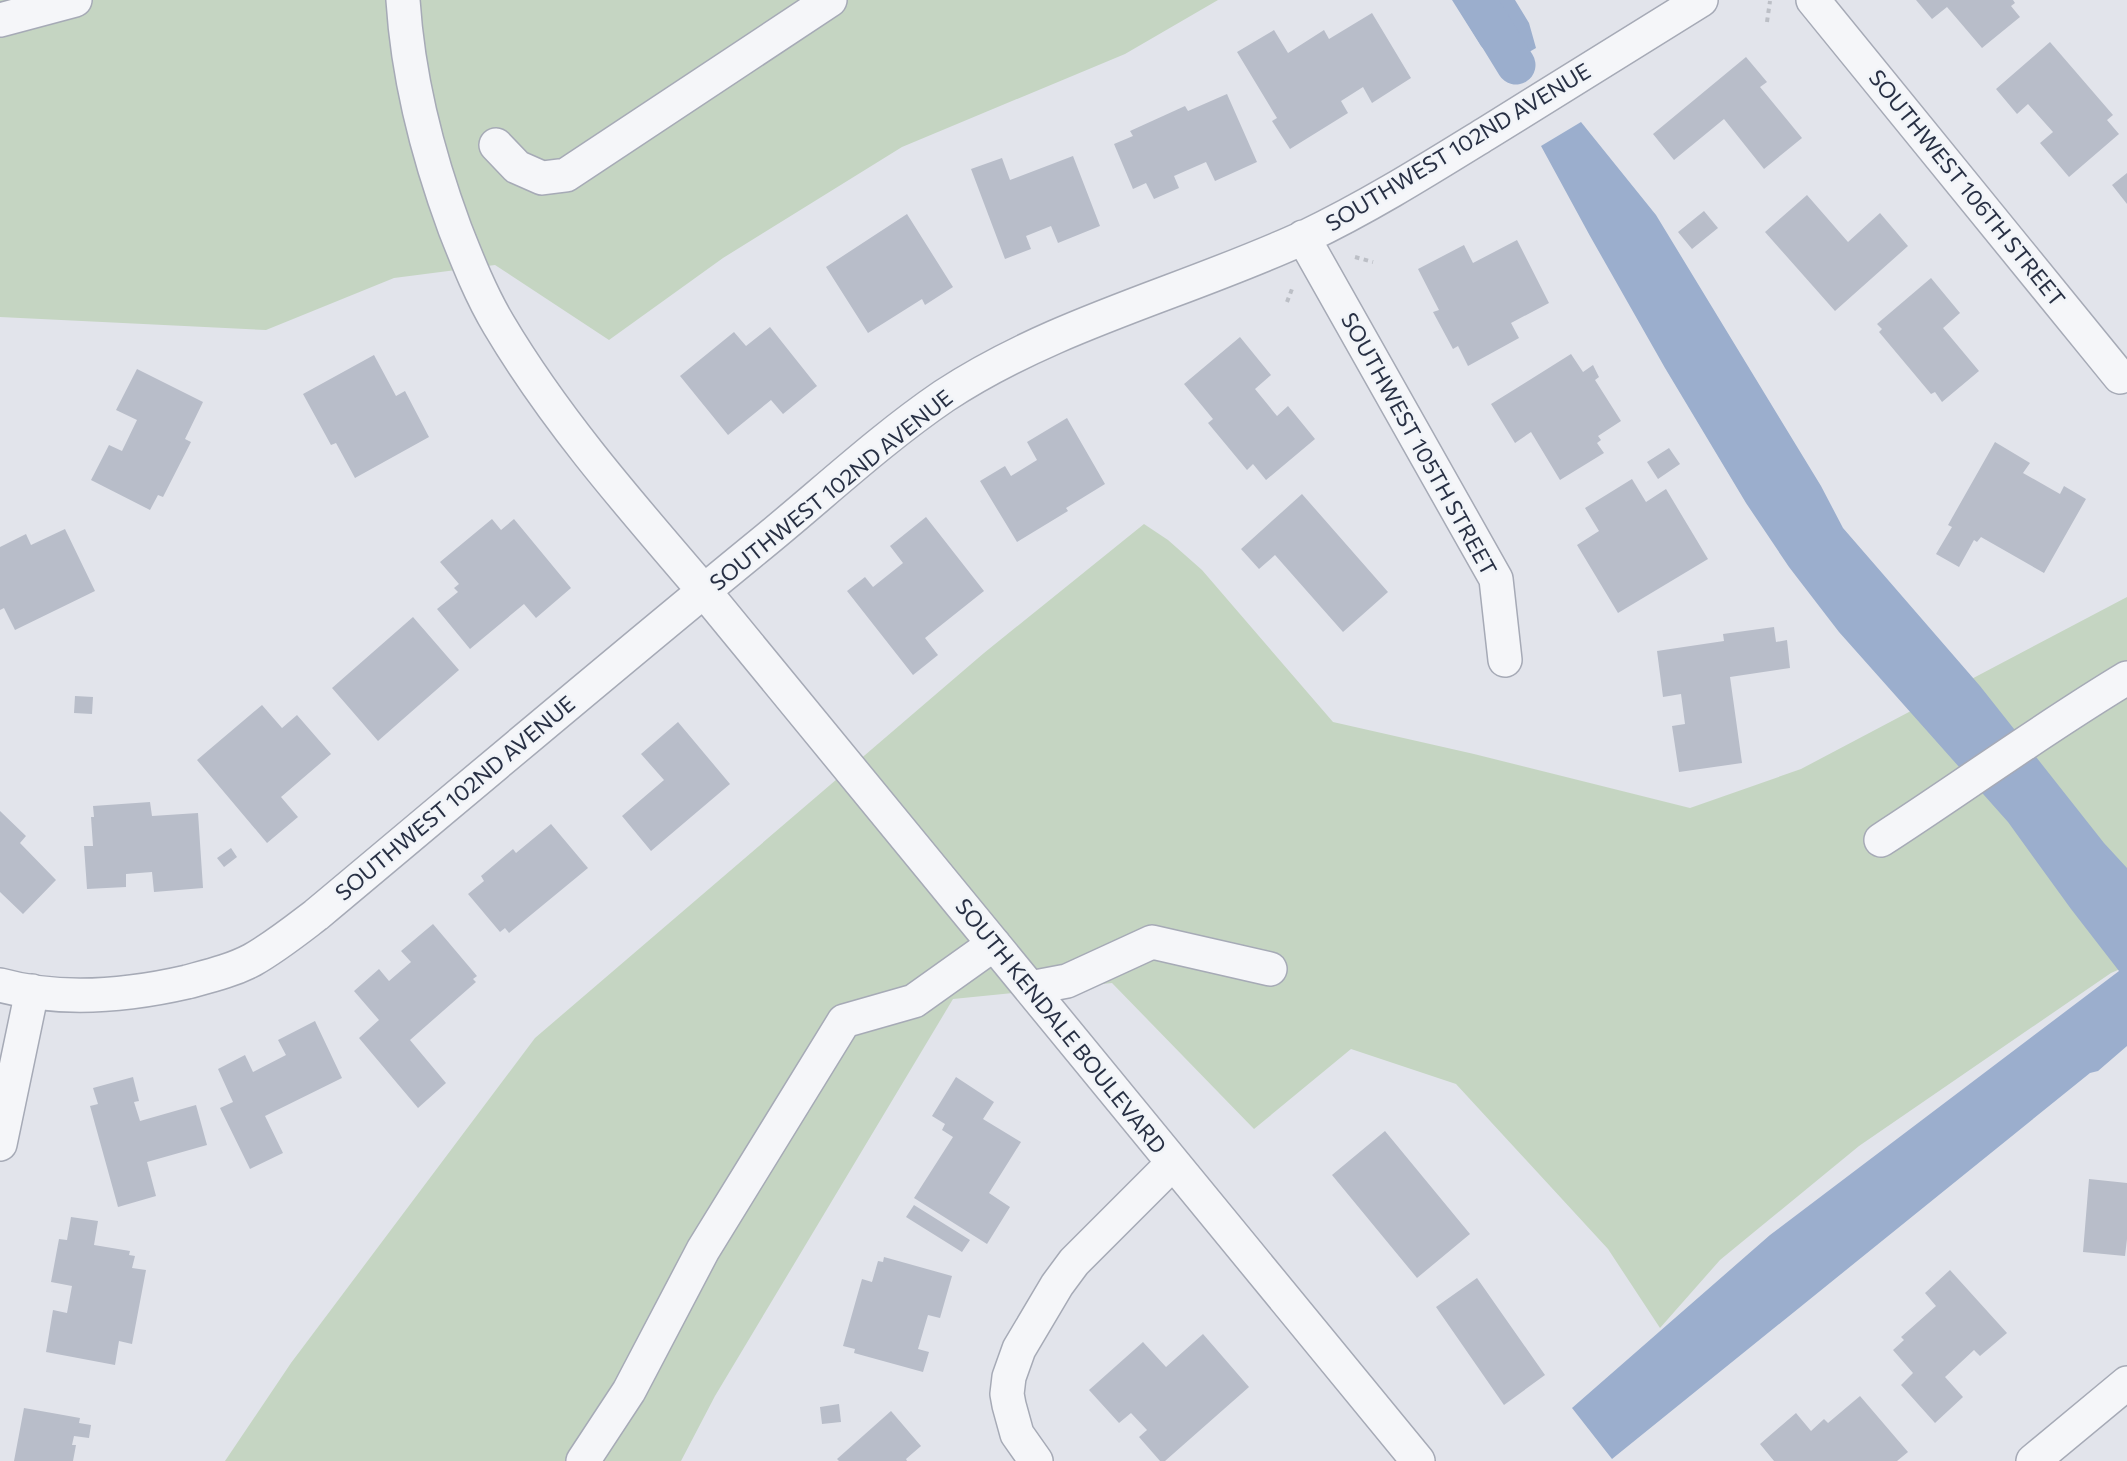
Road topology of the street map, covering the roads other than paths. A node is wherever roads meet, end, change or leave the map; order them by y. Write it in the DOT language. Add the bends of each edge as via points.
graph roads {
  1 [pos="75,0"];
  2 [pos="403,0"];
  3 [pos="830,0"];
  4 [pos="1701,0"];
  5 [pos="1813,0"];
  6 [pos="0,20"];
  7 [pos="496,145"];
  8 [pos="1303,237"];
  9 [pos="2120,377"];
  10 [pos="704,591"];
  11 [pos="1505,660"];
  12 [pos="2127,678"];
  13 [pos="1881,840"];
  14 [pos="994,944"];
  15 [pos="1270,969"];
  16 [pos="0,985"];
  17 [pos="1030,988"];
  18 [pos="32,991"];
  19 [pos="0,1144"];
  20 [pos="1173,1163"];
  21 [pos="2127,1383"];
  22 [pos="583,1461"];
  23 [pos="1036,1461"];
  24 [pos="1418,1461"];
  25 [pos="2033,1461"];
  1 -- 6 [label="street"];
  2 -- 10 [label="street, SOUTH KENDALE BOULEVARD" via="411,74 442,195 467,261 498,324 601,470"];
  3 -- 7 [label="street" via="566,175 542,178 517,166"];
  4 -- 8 [label="street, SOUTHWEST 102ND AVENUE" via="1411,180"];
  5 -- 9 [label="street, SOUTHWEST 106TH STREET"];
  8 -- 10 [label="street, SOUTHWEST 102ND AVENUE" via="1042,342 986,371 901,429"];
  8 -- 11 [label="street, SOUTHWEST 105TH STREET" via="1496,579"];
  10 -- 14 [label="street, SOUTH KENDALE BOULEVARD"];
  10 -- 18 [label="street, SOUTHWEST 102ND AVENUE" via="316,915 258,956 207,977 129,993 65,995"];
  12 -- 13 [label="street"];
  14 -- 17 [label="street, SOUTH KENDALE BOULEVARD"];
  14 -- 22 [label="street" via="914,1001 844,1021 703,1250 629,1391"];
  15 -- 17 [label="street" via="1152,942 1067,981"];
  16 -- 18 [label="street, SOUTHWEST 102ND AVENUE"];
  17 -- 20 [label="street, SOUTH KENDALE BOULEVARD"];
  18 -- 19 [label="street"];
  20 -- 23 [label="street" via="1074,1262 1019,1349 1007,1394 1017,1434"];
  20 -- 24 [label="street, SOUTH KENDALE BOULEVARD"];
  21 -- 25 [label="street"];
}
